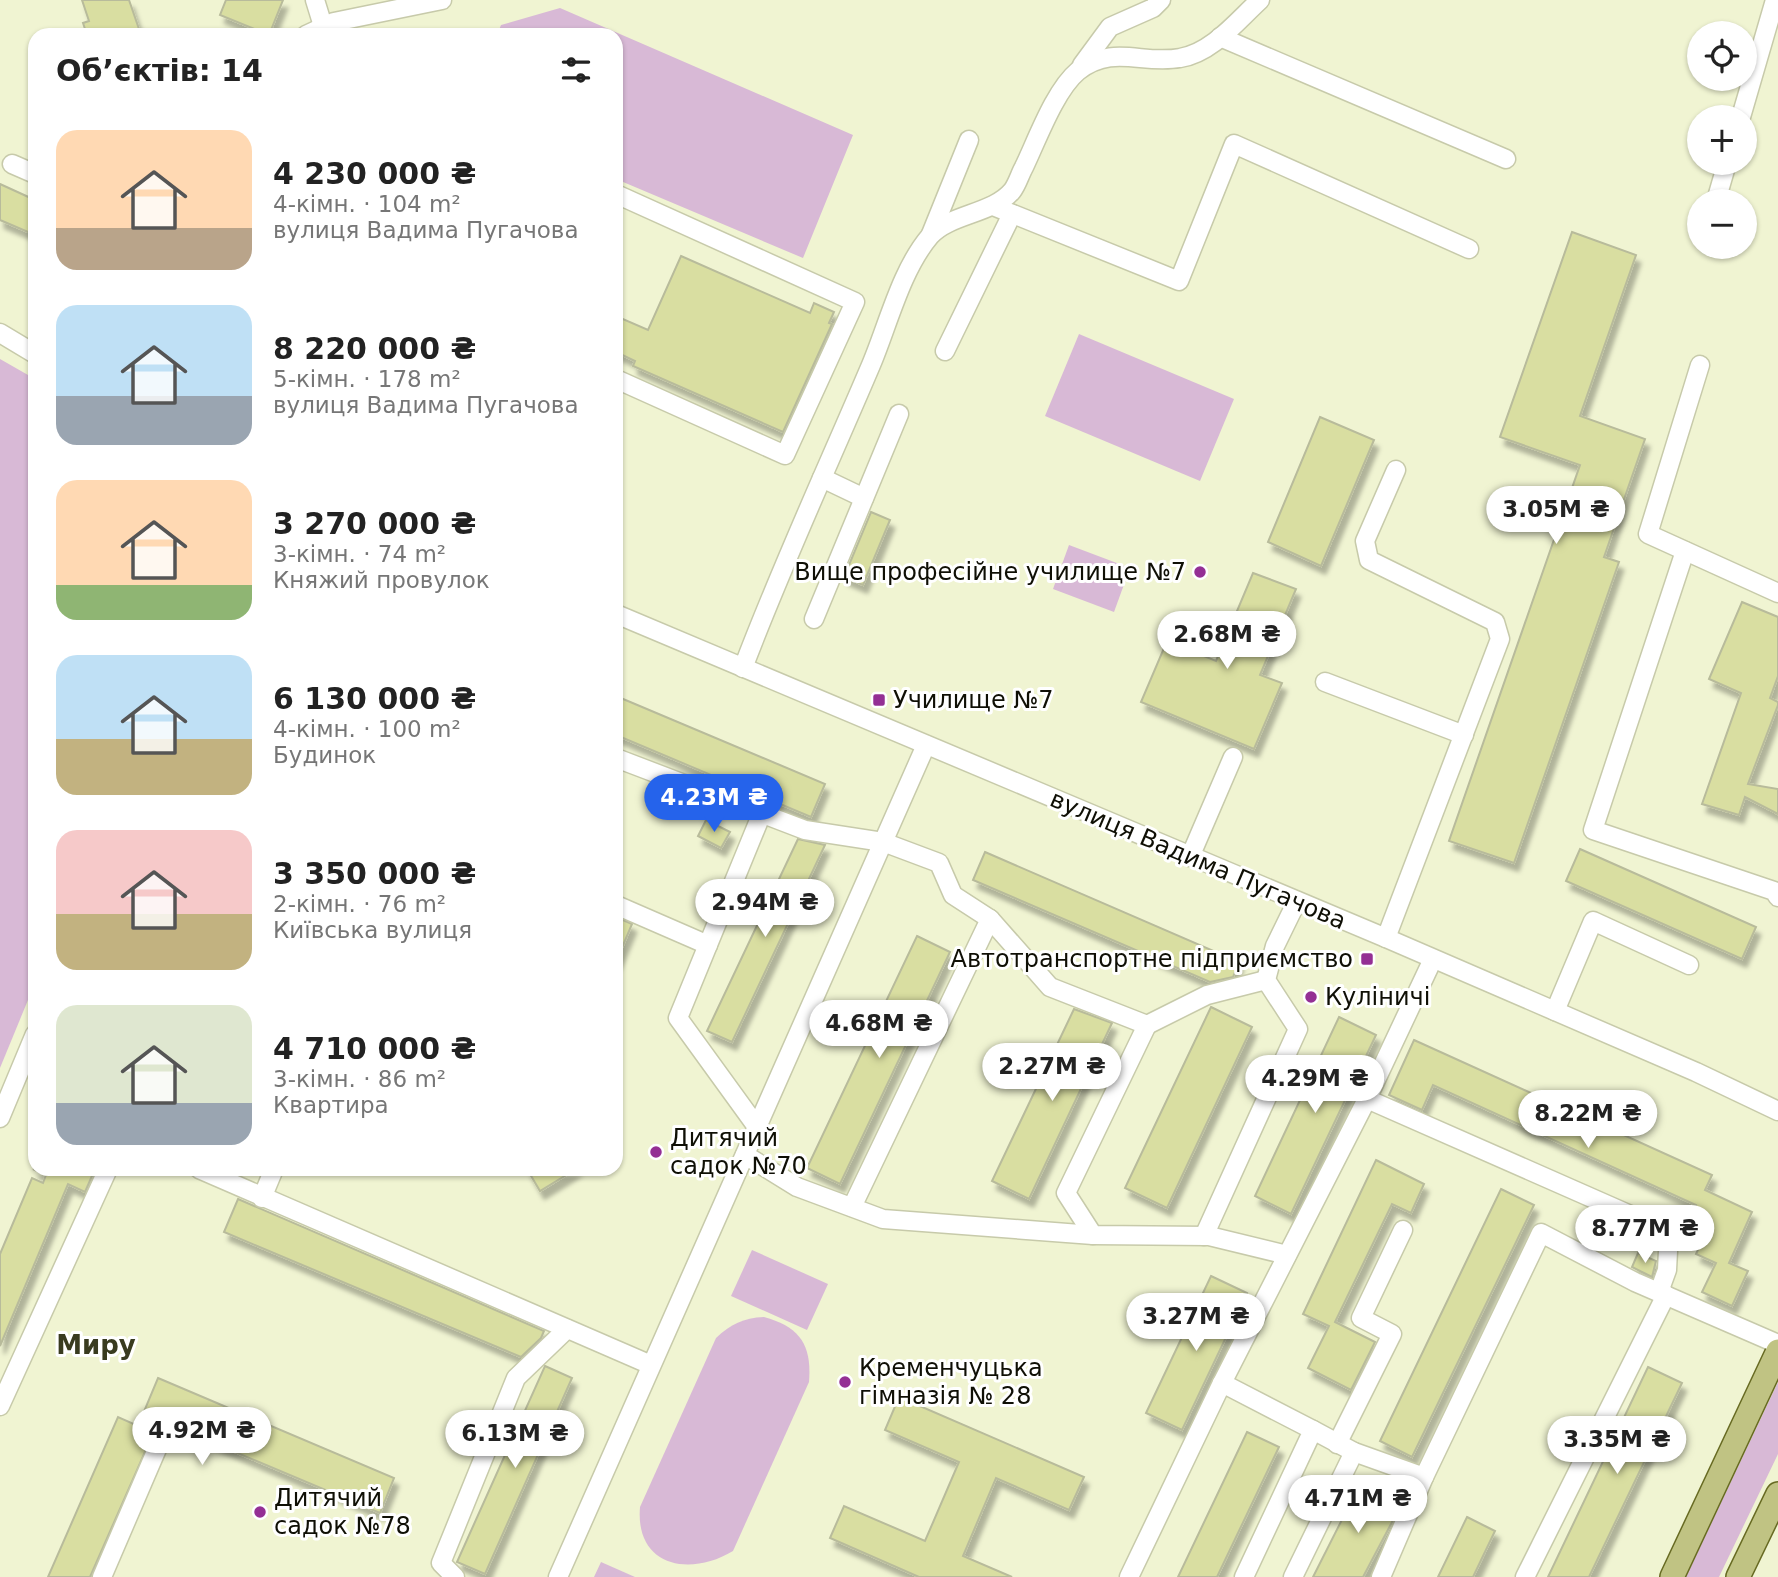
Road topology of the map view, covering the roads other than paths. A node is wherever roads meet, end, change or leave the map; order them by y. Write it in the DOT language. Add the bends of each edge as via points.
graph roads {
  1 [pos="315,0"];
  2 [pos="442,0"];
  3 [pos="1161,0"];
  4 [pos="1260,0"];
  5 [pos="1775,0"];
  6 [pos="323,26"];
  7 [pos="319,28"];
  8 [pos="1220,37"];
  9 [pos="1075,74"];
  10 [pos="1744,105"];
  11 [pos="969,140"];
  12 [pos="1506,159"];
  13 [pos="12,164"];
  14 [pos="28,171"];
  15 [pos="623,197"];
  16 [pos="993,206"];
  17 [pos="1012,214"];
  18 [pos="931,234"];
  19 [pos="1469,249"];
  20 [pos="0,333"];
  21 [pos="28,350"];
  22 [pos="945,351"];
  23 [pos="1700,365"];
  24 [pos="623,382"];
  25 [pos="898,414"];
  26 [pos="1396,470"];
  27 [pos="822,478"];
  28 [pos="864,498"];
  29 [pos="1685,551"];
  30 [pos="1778,593"];
  31 [pos="623,617"];
  32 [pos="814,619"];
  33 [pos="743,668"];
  34 [pos="1325,682"];
  35 [pos="1464,735"];
  36 [pos="926,745"];
  37 [pos="1233,757"];
  38 [pos="623,761"];
  39 [pos="762,813"];
  40 [pos="883,842"];
  41 [pos="1190,857"];
  42 [pos="1777,889"];
  43 [pos="1297,901"];
  44 [pos="623,908"];
  45 [pos="990,919"];
  46 [pos="1386,938"];
  47 [pos="708,946"];
  48 [pos="1433,959"];
  49 [pos="1689,965"];
  50 [pos="1266,980"];
  51 [pos="1555,1011"];
  52 [pos="1147,1026"];
  53 [pos="28,1051"];
  54 [pos="1367,1099"];
  55 [pos="1778,1111"];
  56 [pos="0,1118"];
  57 [pos="757,1127"];
  58 [pos="745,1155"];
  59 [pos="105,1176"];
  60 [pos="214,1176"];
  61 [pos="271,1176"];
  62 [pos="262,1198"];
  63 [pos="852,1207"];
  64 [pos="1403,1230"];
  65 [pos="1093,1235"];
  66 [pos="1204,1236"];
  67 [pos="1287,1255"];
  68 [pos="1662,1294"];
  69 [pos="567,1329"];
  70 [pos="1778,1344"];
  71 [pos="1778,1351"];
  72 [pos="651,1365"];
  73 [pos="1222,1383"];
  74 [pos="0,1406"];
  75 [pos="1313,1430"];
  76 [pos="1337,1444"];
  77 [pos="157,1449"];
  78 [pos="1354,1452"];
  79 [pos="1424,1477"];
  80 [pos="1778,1494"];
  81 [pos="102,1577"];
  82 [pos="455,1577"];
  83 [pos="558,1577"];
  84 [pos="1129,1577"];
  85 [pos="1244,1577"];
  86 [pos="1293,1577"];
  87 [pos="1381,1577"];
  88 [pos="1525,1577"];
  89 [pos="1672,1577"];
  90 [pos="1738,1577"];
  1 -- 6 [label="street"];
  2 -- 6 [label="street"];
  3 -- 9 [label="street" via="1110,27"];
  4 -- 8 [label="street"];
  5 -- 10 [label="street"];
  6 -- 7 [label="street"];
  8 -- 9 [label="street" via="1202,51 1180,58 1116,56 1095,60"];
  8 -- 12 [label="street"];
  9 -- 16 [label="street" via="1052,106 1013,191"];
  11 -- 18 [label="street"];
  13 -- 14 [label="street"];
  15 -- 24 [label="street" via="855,302 785,455"];
  16 -- 17 [label="street"];
  16 -- 18 [label="street"];
  17 -- 19 [label="street" via="1179,281 1234,144"];
  17 -- 22 [label="street"];
  18 -- 27 [label="street" via="912,262"];
  20 -- 21 [label="street"];
  23 -- 29 [label="street" via="1648,534"];
  25 -- 28 [label="street"];
  26 -- 35 [label="street" via="1365,541 1369,560 1495,622 1500,639"];
  27 -- 28 [label="street"];
  27 -- 33 [label="street"];
  28 -- 32 [label="street"];
  29 -- 30 [label="street"];
  29 -- 42 [label="street" via="1593,830"];
  31 -- 33 [label="street, вулиця Вадима Пугачова"];
  33 -- 36 [label="street, вулиця Вадима Пугачова"];
  34 -- 35 [label="street"];
  35 -- 46 [label="street"];
  36 -- 40 [label="street"];
  36 -- 41 [label="street, вулиця Вадима Пугачова"];
  37 -- 41 [label="street"];
  38 -- 39 [label="street"];
  39 -- 40 [label="street" via="805,830"];
  39 -- 47 [label="street"];
  40 -- 45 [label="street" via="939,863 953,895"];
  40 -- 57 [label="street"];
  41 -- 43 [label="street, вулиця Вадима Пугачова"];
  43 -- 46 [label="street, вулиця Вадима Пугачова"];
  43 -- 50 [label="street" via="1275,946"];
  44 -- 47 [label="street"];
  45 -- 52 [label="street" via="1050,987"];
  45 -- 63 [label="street"];
  46 -- 48 [label="street, вулиця Вадима Пугачова"];
  47 -- 57 [label="street" via="678,1018"];
  48 -- 51 [label="street, вулиця Вадима Пугачова"];
  48 -- 54 [label="street"];
  49 -- 51 [label="street" via="1593,921"];
  50 -- 52 [label="street" via="1207,995"];
  50 -- 66 [label="street" via="1298,1029"];
  51 -- 55 [label="street, вулиця Вадима Пугачова"];
  52 -- 65 [label="street" via="1066,1193"];
  53 -- 56 [label="street"];
  54 -- 67 [label="street"];
  54 -- 68 [label="street" via="1669,1232"];
  57 -- 58 [label="street"];
  58 -- 63 [label="street" via="797,1187"];
  58 -- 72 [label="street"];
  59 -- 74 [label="street"];
  60 -- 62 [label="street"];
  61 -- 62 [label="street"];
  62 -- 69 [label="street"];
  63 -- 65 [label="street" via="883,1219"];
  64 -- 76 [label="street" via="1360,1318 1392,1334"];
  65 -- 66 [label="street"];
  66 -- 67 [label="street"];
  67 -- 73 [label="street"];
  68 -- 70 [label="street"];
  68 -- 79 [label="street" via="1541,1233"];
  68 -- 88 [label="street"];
  69 -- 72 [label="street"];
  69 -- 82 [label="street" via="516,1378 441,1563"];
  71 -- 89 [label="main road"];
  72 -- 83 [label="street"];
  73 -- 75 [label="street"];
  73 -- 84 [label="street"];
  75 -- 76 [label="street"];
  75 -- 85 [label="street"];
  76 -- 78 [label="street"];
  77 -- 81 [label="street"];
  78 -- 79 [label="street"];
  78 -- 86 [label="street"];
  79 -- 87 [label="street"];
  80 -- 90 [label="main road"];
}
